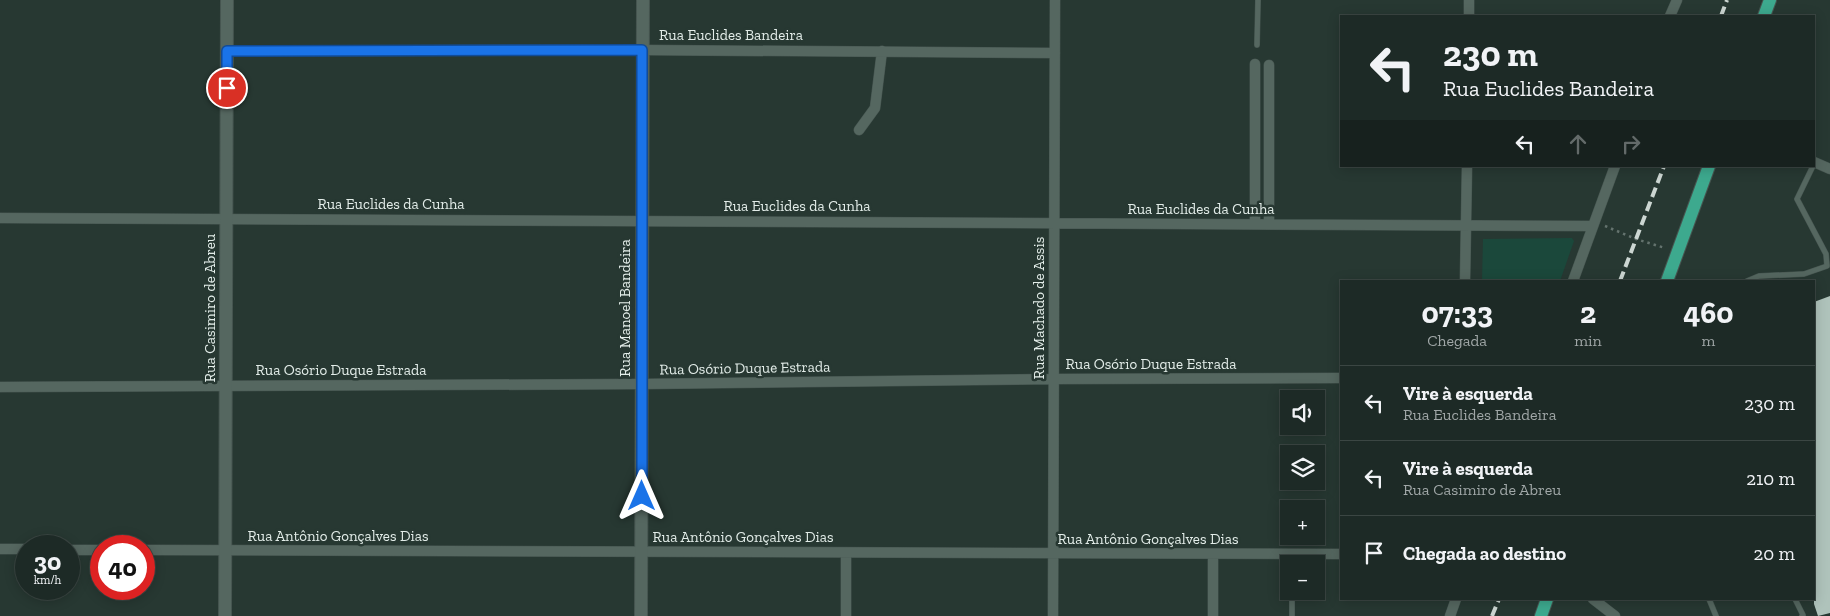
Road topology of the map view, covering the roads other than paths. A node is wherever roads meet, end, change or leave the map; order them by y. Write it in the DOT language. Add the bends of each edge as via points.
graph roads {
  1 [pos="227,0"];
  2 [pos="643,0"];
  3 [pos="1055,0"];
  4 [pos="1258,0"];
  5 [pos="1469,0"];
  6 [pos="1676,0"];
  7 [pos="1770,0"];
  8 [pos="1469,15"];
  9 [pos="1670,15"];
  10 [pos="1764,15"];
  11 [pos="1257,46"];
  12 [pos="642,50"];
  13 [pos="227,51"];
  14 [pos="882,51"];
  15 [pos="1055,53"];
  16 [pos="1255,64"];
  17 [pos="1269,65"];
  18 [pos="859,130"];
  19 [pos="1815,164"];
  20 [pos="1467,167"];
  21 [pos="1615,167"];
  22 [pos="1709,167"];
  23 [pos="1813,167"];
  24 [pos="1830,169"];
  25 [pos="0,218"];
  26 [pos="226,218"];
  27 [pos="641,220"];
  28 [pos="1054,223"];
  29 [pos="1255,224"];
  30 [pos="1269,224"];
  31 [pos="1594,224"];
  32 [pos="1466,225"];
  33 [pos="1466,280"];
  34 [pos="1573,280"];
  35 [pos="1666,280"];
  36 [pos="1749,280"];
  37 [pos="1340,378"];
  38 [pos="1053,379"];
  39 [pos="642,384"];
  40 [pos="226,385"];
  41 [pos="0,386"];
  42 [pos="0,549"];
  43 [pos="15,549"];
  44 [pos="155,550"];
  45 [pos="226,551"];
  46 [pos="642,552"];
  47 [pos="846,553"];
  48 [pos="1053,554"];
  49 [pos="1213,554"];
  50 [pos="1340,554"];
  51 [pos="1325,556"];
  52 [pos="1280,558"];
  53 [pos="1292,600"];
  54 [pos="1456,600"];
  55 [pos="1547,600"];
  56 [pos="1594,600"];
  57 [pos="1709,600"];
  58 [pos="1796,600"];
  59 [pos="226,616"];
  60 [pos="641,616"];
  61 [pos="846,616"];
  62 [pos="1052,616"];
  63 [pos="1213,616"];
  64 [pos="1292,616"];
  65 [pos="1450,616"];
  66 [pos="1541,616"];
  67 [pos="1615,616"];
  68 [pos="1716,616"];
  69 [pos="1802,616"];
  1 -- 13 [label="street, Rua Casimiro de Abreu"];
  2 -- 12 [label="street, Rua Manoel Bandeira"];
  3 -- 15 [label="street, Rua Machado de Assis"];
  4 -- 11 [label="lane"];
  5 -- 8 [label="street"];
  6 -- 9 [label="street"];
  7 -- 10 [label="main road"];
  12 -- 13 [label="street, Rua Euclides Bandeira"];
  12 -- 14 [label="street, Rua Euclides Bandeira"];
  12 -- 27 [label="street, Rua Manoel Bandeira"];
  13 -- 26 [label="street, Rua Casimiro de Abreu"];
  14 -- 15 [label="street, Rua Euclides Bandeira"];
  14 -- 18 [label="street" via="875,108"];
  15 -- 28 [label="street, Rua Machado de Assis"];
  16 -- 29 [label="street"];
  17 -- 30 [label="street"];
  19 -- 24 [label="street"];
  20 -- 32 [label="street"];
  21 -- 31 [label="street"];
  22 -- 35 [label="main road"];
  23 -- 36 [label="lane" via="1797,199 1826,254 1826,266 1804,274 1759,276"];
  25 -- 26 [label="street, Rua Euclides da Cunha"];
  26 -- 27 [label="street, Rua Euclides da Cunha"];
  26 -- 40 [label="street, Rua Casimiro de Abreu"];
  27 -- 28 [label="street, Rua Euclides da Cunha"];
  27 -- 39 [label="street, Rua Manoel Bandeira"];
  28 -- 29 [label="street, Rua Euclides da Cunha"];
  28 -- 38 [label="street, Rua Machado de Assis"];
  29 -- 30 [label="street, Rua Euclides da Cunha"];
  30 -- 32 [label="street, Rua Euclides da Cunha"];
  31 -- 32 [label="street, Rua Euclides da Cunha"];
  31 -- 34 [label="street"];
  32 -- 33 [label="street"];
  37 -- 38 [label="street, Rua Osório Duque Estrada"];
  38 -- 39 [label="street, Rua Osório Duque Estrada"];
  38 -- 48 [label="street, Rua Machado de Assis"];
  39 -- 40 [label="street, Rua Osório Duque Estrada"];
  39 -- 46 [label="street, Rua Manoel Bandeira"];
  40 -- 41 [label="street, Rua Osório Duque Estrada"];
  40 -- 45 [label="street, Rua Casimiro de Abreu"];
  42 -- 43 [label="street"];
  44 -- 45 [label="street, Rua Antônio Gonçalves Dias"];
  45 -- 46 [label="street, Rua Antônio Gonçalves Dias"];
  45 -- 59 [label="street, Rua Casimiro de Abreu"];
  46 -- 47 [label="street, Rua Antônio Gonçalves Dias"];
  46 -- 60 [label="street, Rua Manoel Bandeira"];
  47 -- 48 [label="street, Rua Antônio Gonçalves Dias"];
  47 -- 61 [label="street"];
  48 -- 49 [label="street, Rua Antônio Gonçalves Dias"];
  48 -- 62 [label="street, Rua Machado de Assis"];
  49 -- 52 [label="street, Rua Antônio Gonçalves Dias"];
  49 -- 63 [label="street"];
  50 -- 51 [label="street, Rua Antônio Gonçalves Dias"];
  53 -- 64 [label="lane"];
  54 -- 65 [label="street"];
  55 -- 66 [label="main road"];
  56 -- 67 [label="street"];
  57 -- 68 [label="lane"];
  58 -- 69 [label="lane"];
}
